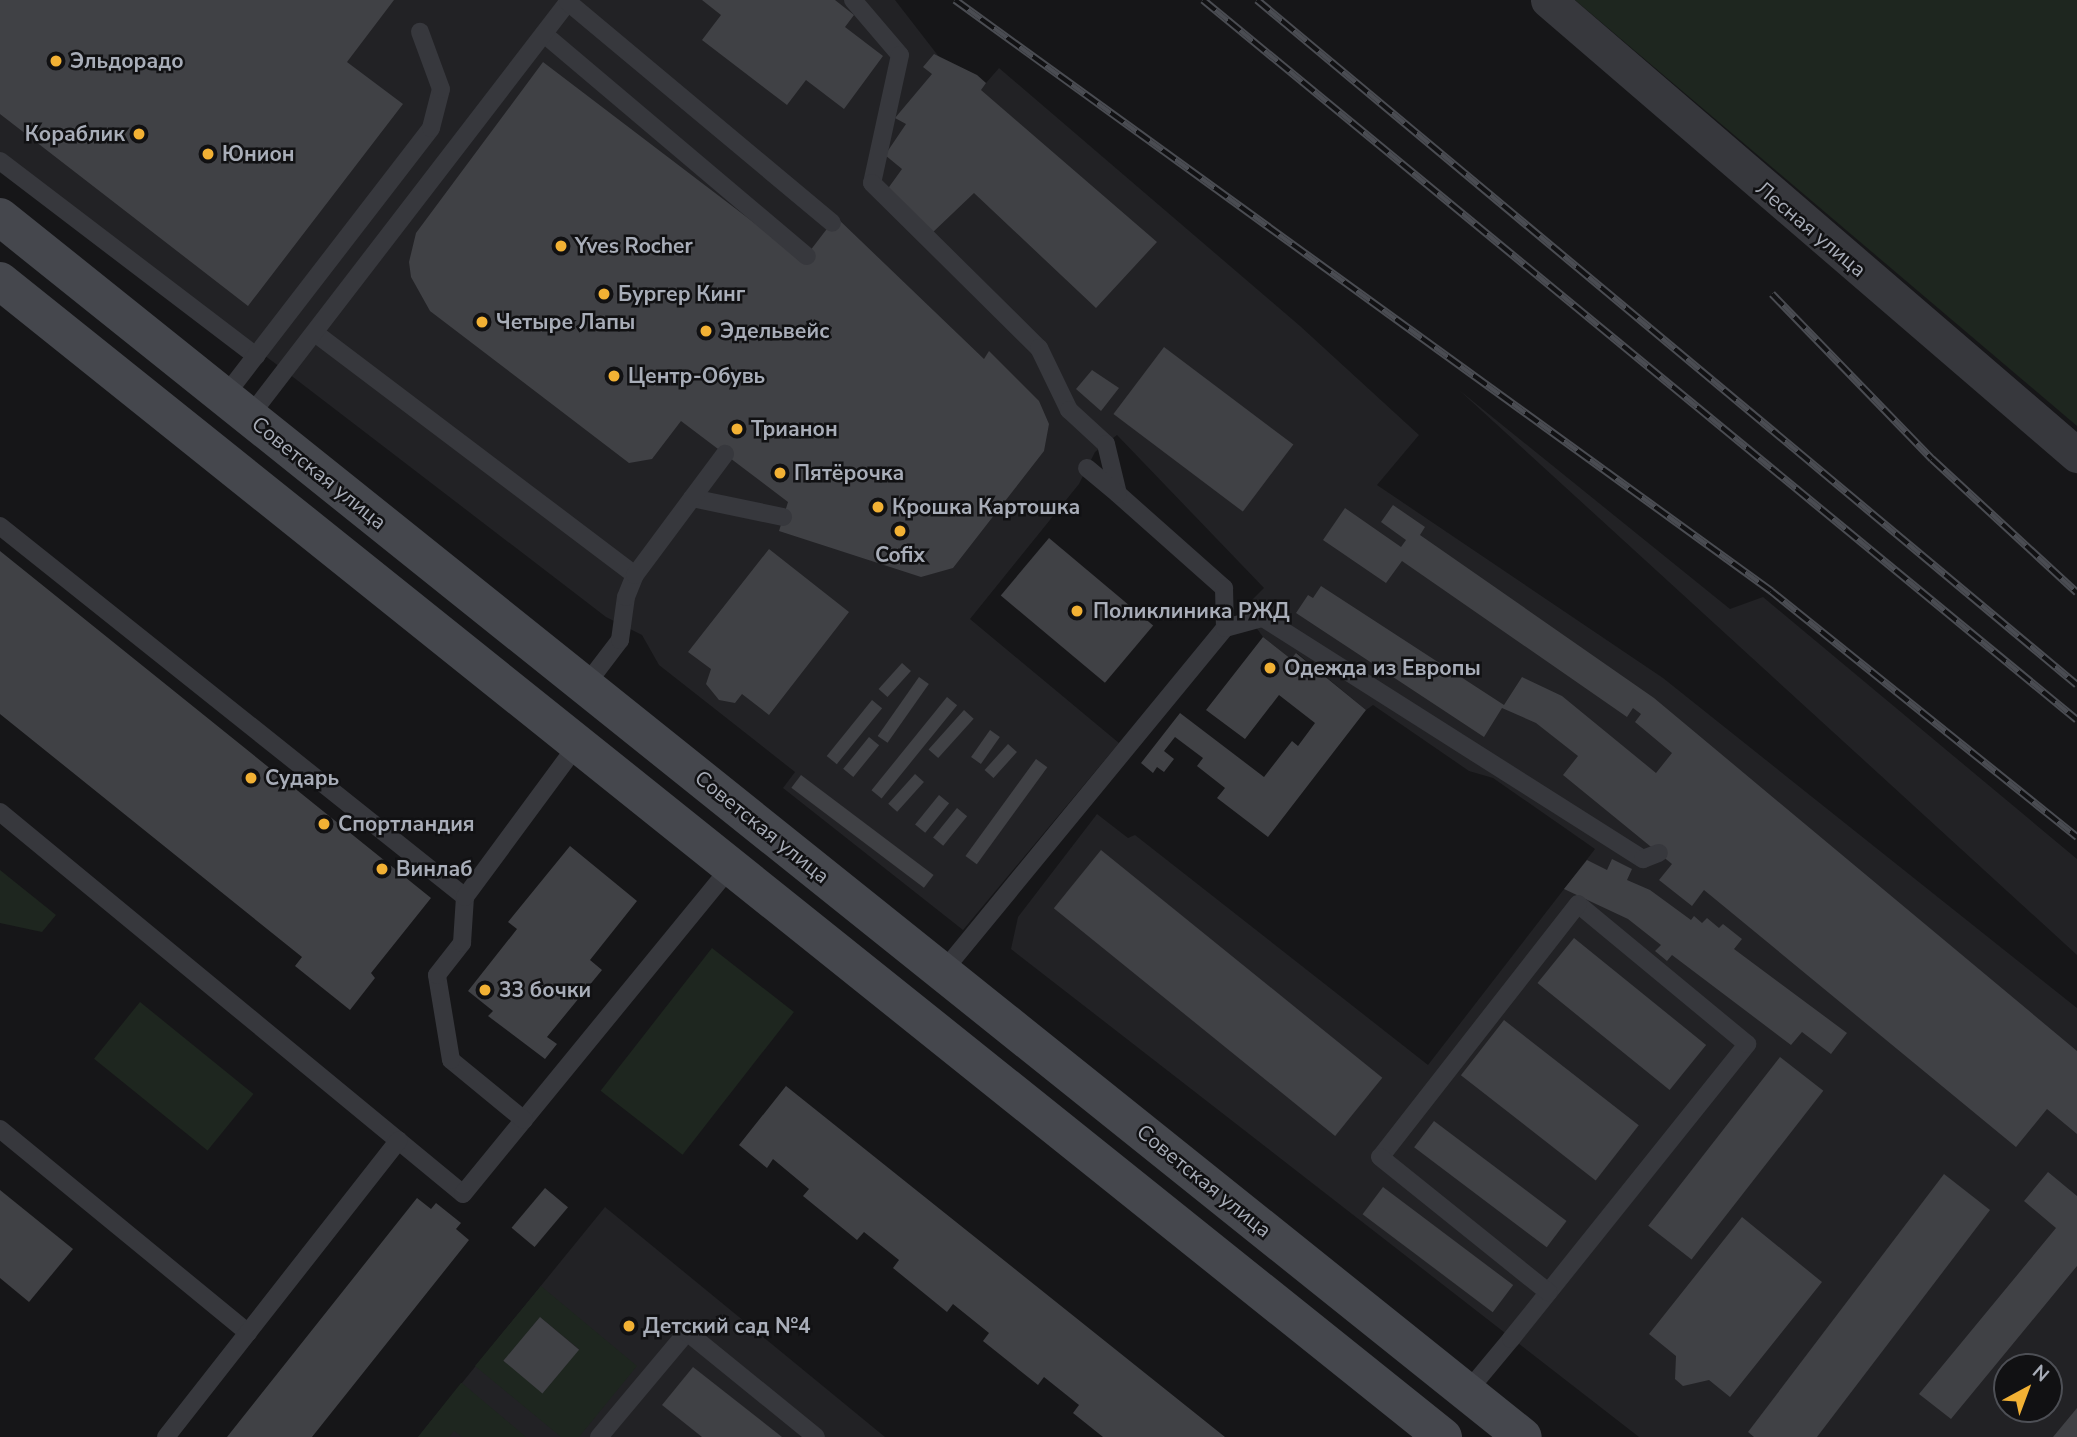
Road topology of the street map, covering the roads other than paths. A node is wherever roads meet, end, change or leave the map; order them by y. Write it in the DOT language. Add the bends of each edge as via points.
graph roads {
  1 [pos="853,0"];
  2 [pos="1548,0"];
  3 [pos="420,32"];
  4 [pos="544,34"];
  5 [pos="0,161"];
  6 [pos="0,217"];
  7 [pos="832,223"];
  8 [pos="807,256"];
  9 [pos="1,284"];
  10 [pos="315,333"];
  11 [pos="256,356"];
  12 [pos="237,407"];
  13 [pos="725,454"];
  14 [pos="2077,455"];
  15 [pos="1087,468"];
  16 [pos="1118,494"];
  17 [pos="692,498"];
  18 [pos="783,517"];
  19 [pos="0,526"];
  20 [pos="635,575"];
  21 [pos="1225,628"];
  22 [pos="585,686"];
  23 [pos="578,744"];
  24 [pos="0,812"];
  25 [pos="1659,853"];
  26 [pos="732,867"];
  27 [pos="465,897"];
  28 [pos="942,972"];
  29 [pos="524,1120"];
  30 [pos="0,1129"];
  31 [pos="399,1140"];
  32 [pos="1548,1292"];
  33 [pos="247,1333"];
  34 [pos="1467,1392"];
  35 [pos="166,1437"];
  36 [pos="600,1437"];
  37 [pos="816,1437"];
  38 [pos="1443,1437"];
  39 [pos="1523,1437"];
  1 -- 16 [label="lane" via="900,55 872,183 1039,348 1069,410 1106,444"];
  2 -- 14 [label="street, Лесная улица"];
  3 -- 11 [label="lane" via="441,89 431,128"];
  4 -- 7 [label="lane" via="568,2"];
  4 -- 8 [label="lane"];
  4 -- 10 [label="lane"];
  5 -- 11 [label="lane"];
  6 -- 12 [label="main road, Советская улица"];
  9 -- 23 [label="main road"];
  10 -- 12 [label="lane"];
  10 -- 20 [label="lane"];
  11 -- 12 [label="lane"];
  12 -- 22 [label="main road, Советская улица"];
  13 -- 17 [label="lane"];
  15 -- 16 [label="lane"];
  16 -- 21 [label="lane" via="1224,588"];
  17 -- 18 [label="lane"];
  17 -- 20 [label="lane"];
  19 -- 27 [label="lane"];
  20 -- 22 [label="lane" via="626,597 620,640"];
  21 -- 25 [label="lane" via="1262,618 1643,859"];
  21 -- 28 [label="lane"];
  22 -- 28 [label="main road, Советская улица"];
  23 -- 26 [label="main road"];
  23 -- 27 [label="lane"];
  24 -- 31 [label="lane"];
  26 -- 29 [label="lane"];
  26 -- 38 [label="main road"];
  27 -- 29 [label="lane" via="462,943 437,975 450,1059"];
  28 -- 34 [label="main road, Советская улица"];
  29 -- 31 [label="lane" via="463,1194"];
  30 -- 33 [label="lane"];
  31 -- 33 [label="lane"];
  32 -- 32 [label="lane" via="1380,1157 1578,904 1747,1044"];
  32 -- 34 [label="lane"];
  33 -- 35 [label="lane"];
  34 -- 39 [label="main road, Советская улица"];
  36 -- 37 [label="lane" via="687,1332"];
}
